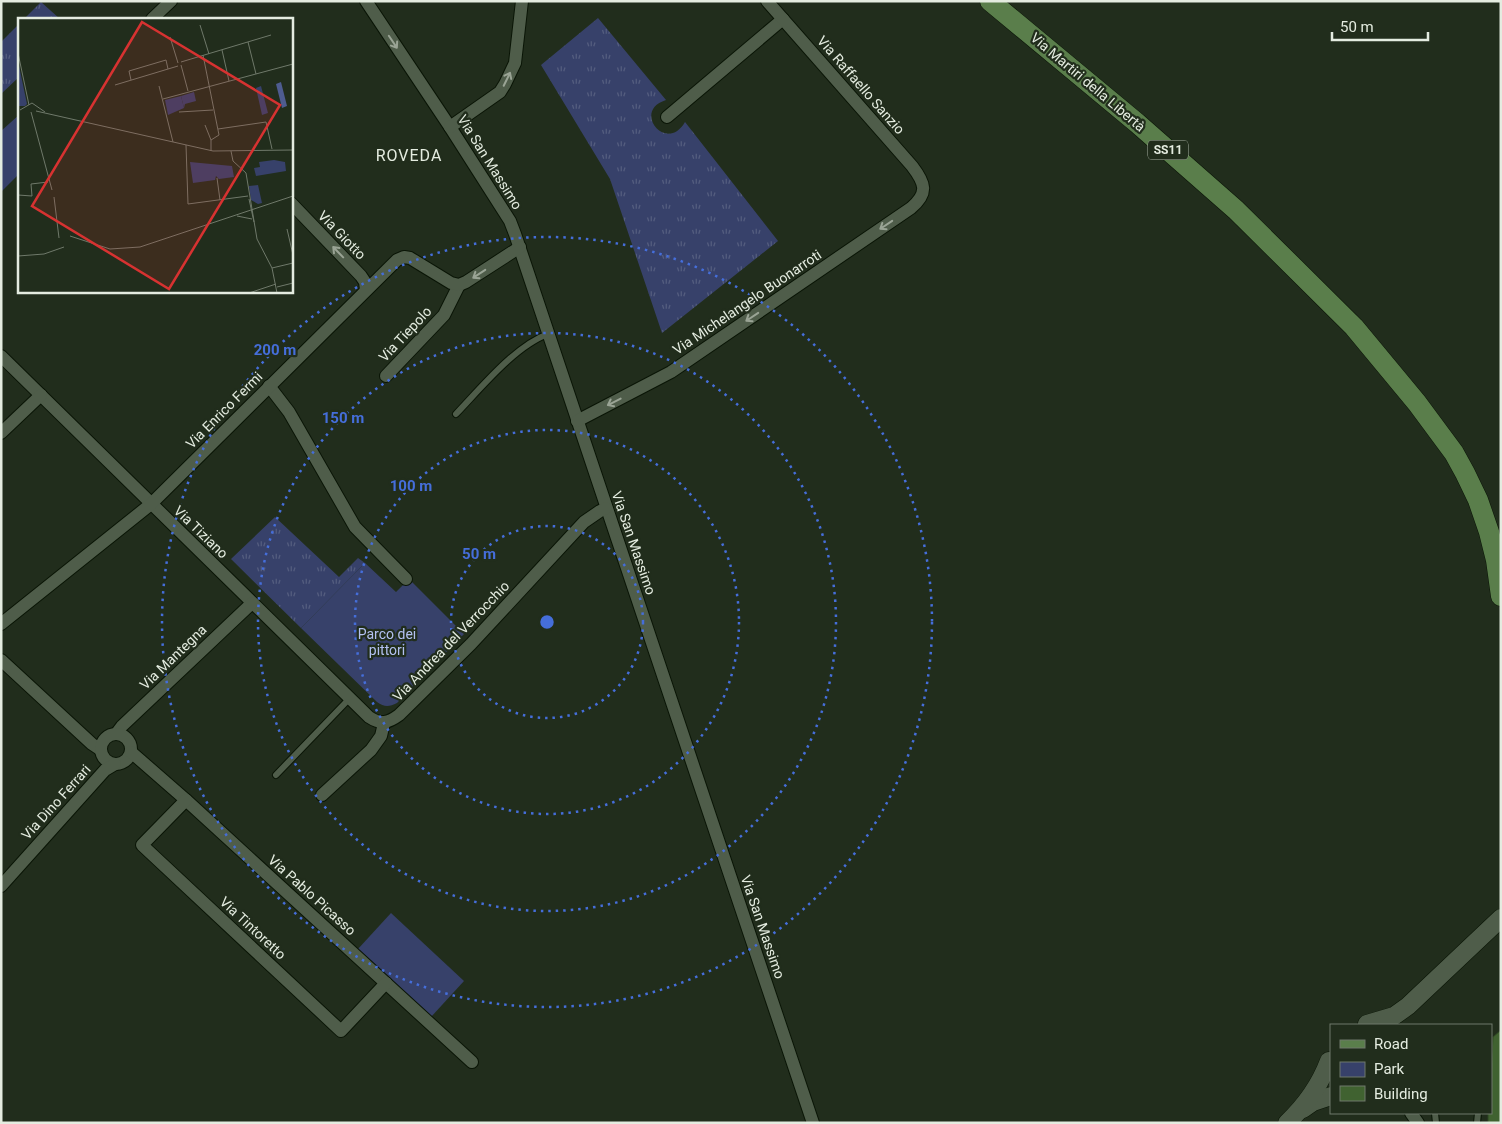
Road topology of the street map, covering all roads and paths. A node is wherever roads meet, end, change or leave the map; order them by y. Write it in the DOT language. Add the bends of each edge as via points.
graph roads {
  1 [pos="171,1"];
  2 [pos="366,1"];
  3 [pos="522,1"];
  4 [pos="767,1"];
  5 [pos="990,1"];
  6 [pos="153,18"];
  7 [pos="783,20"];
  8 [pos="472,111"];
  9 [pos="667,117"];
  10 [pos="450,127"];
  11 [pos="464,149"];
  12 [pos="923,193"];
  13 [pos="292,205"];
  14 [pos="520,247"];
  15 [pos="459,285"];
  16 [pos="366,290"];
  17 [pos="548,334"];
  18 [pos="1,356"];
  19 [pos="386,376"];
  20 [pos="269,386"];
  21 [pos="41,395"];
  22 [pos="456,414"];
  23 [pos="577,421"];
  24 [pos="1,433"];
  25 [pos="150,504"];
  26 [pos="606,508"];
  27 [pos="406,579"];
  28 [pos="1501,596"];
  29 [pos="252,603"];
  30 [pos="1,624"];
  31 [pos="1,660"];
  32 [pos="350,698"];
  33 [pos="384,722"];
  34 [pos="116,734"];
  35 [pos="101,750"];
  36 [pos="131,752"];
  37 [pos="115,764"];
  38 [pos="276,775"];
  39 [pos="322,795"];
  40 [pos="186,800"];
  41 [pos="1,886"];
  42 [pos="1501,918"];
  43 [pos="386,983"];
  44 [pos="1408,1006"];
  45 [pos="1368,1024"];
  46 [pos="1399,1024"];
  47 [pos="1330,1059"];
  48 [pos="472,1062"];
  49 [pos="1330,1096"];
  50 [pos="1301,1116"];
  51 [pos="813,1123"];
  52 [pos="1287,1123"];
  1 -- 6 [label="street"];
  2 -- 10 [label="street, Via San Massimo, one-way"];
  8 -- 3 [label="street, one-way" via="500,92 515,63"];
  4 -- 7 [label="street, Via Raffaello Sanzio"];
  5 -- 28 [label="main road, Via Martiri della Libertà / SS11" via="1229,204 1354,328 1417,403 1465,473 1489,532"];
  7 -- 9 [label="street"];
  7 -- 12 [label="street, Via Raffaello Sanzio" via="912,166 921,178"];
  8 -- 10 [label="street"];
  8 -- 11 [label="street" via="463,126"];
  10 -- 11 [label="street, Via San Massimo"];
  11 -- 14 [label="street, Via San Massimo" via="510,221"];
  12 -- 23 [label="street, Via Michelangelo Buonarroti, one-way" via="911,208 671,372"];
  16 -- 13 [label="street, Via Giotto, one-way" via="361,276"];
  14 -- 15 [label="street, one-way"];
  14 -- 17 [label="street, Via San Massimo"];
  15 -- 16 [label="street, Via Enrico Fermi" via="404,257"];
  15 -- 19 [label="street, Via Tiepolo" via="444,314"];
  16 -- 20 [label="street, Via Enrico Fermi"];
  17 -- 22 [label="lane" via="517,351"];
  17 -- 23 [label="street, Via San Massimo"];
  18 -- 21 [label="street, Via Tiziano"];
  20 -- 25 [label="street, Via Enrico Fermi"];
  20 -- 27 [label="street" via="289,412 355,528"];
  21 -- 24 [label="street"];
  21 -- 25 [label="street, Via Tiziano"];
  23 -- 26 [label="street, Via San Massimo"];
  25 -- 29 [label="street, Via Tiziano"];
  25 -- 30 [label="street, Via Enrico Fermi"];
  26 -- 33 [label="street, Via Andrea del Verrocchio" via="584,522 408,707 392,720"];
  26 -- 51 [label="street, Via San Massimo"];
  29 -- 32 [label="street, Via Tiziano"];
  29 -- 34 [label="street, Via Mantegna"];
  31 -- 35 [label="street"];
  32 -- 33 [label="street, Via Tiziano" via="369,717"];
  32 -- 38 [label="lane"];
  33 -- 39 [label="street" via="381,736 371,750"];
  34 -- 35 [label="street" via="105,739"];
  34 -- 36 [label="street" via="128,740"];
  35 -- 37 [label="street" via="104,758"];
  36 -- 37 [label="street" via="127,760"];
  36 -- 40 [label="street, Via Pablo Picasso"];
  37 -- 41 [label="street, Via Dino Ferrari" via="105,770"];
  40 -- 43 [label="street, Via Pablo Picasso"];
  40 -- 43 [label="street, Via Tintoretto" via="142,845 341,1031"];
  42 -- 44 [label="street"];
  43 -- 48 [label="street, Via Pablo Picasso"];
  44 -- 45 [label="street" via="1394,1016"];
  44 -- 46 [label="street"];
  47 -- 50 [label="street"];
  49 -- 50 [label="street" via="1314,1102"];
  50 -- 52 [label="street"];
}
